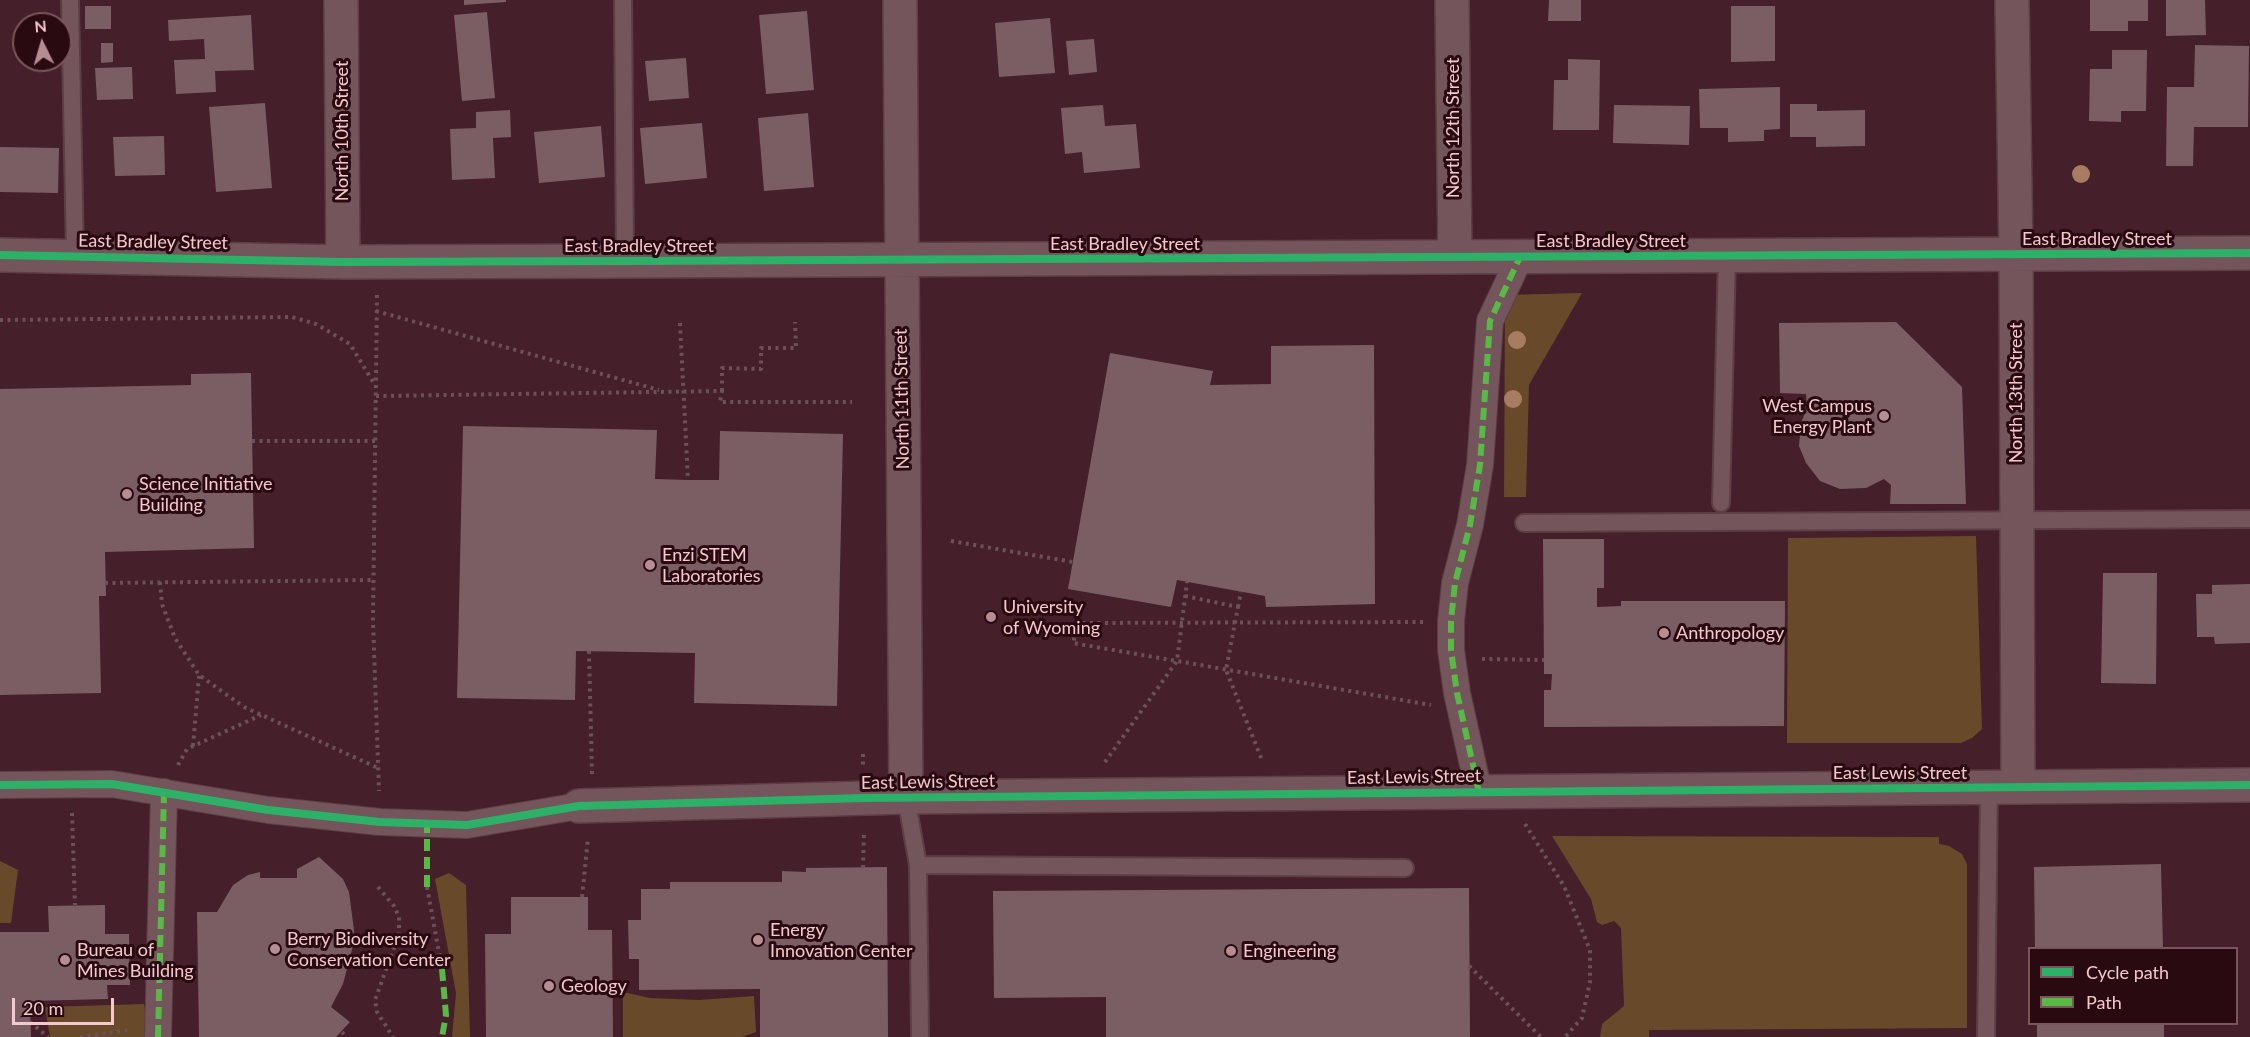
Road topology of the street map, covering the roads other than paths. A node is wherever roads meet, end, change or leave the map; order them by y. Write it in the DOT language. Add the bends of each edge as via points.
graph roads {
  1 [pos="70,0"];
  2 [pos="341,0"];
  3 [pos="623,0"];
  4 [pos="900,0"];
  5 [pos="1452,0"];
  6 [pos="2012,0"];
  7 [pos="2250,253"];
  8 [pos="2016,254"];
  9 [pos="0,255"];
  10 [pos="75,255"];
  11 [pos="1726,256"];
  12 [pos="1455,257"];
  13 [pos="1520,257"];
  14 [pos="901,260"];
  15 [pos="625,261"];
  16 [pos="343,262"];
  17 [pos="1721,503"];
  18 [pos="2015,519"];
  19 [pos="2250,519"];
  20 [pos="1524,523"];
  21 [pos="0,785"];
  22 [pos="2250,785"];
  23 [pos="2003,787"];
  24 [pos="164,792"];
  25 [pos="1492,792"];
  26 [pos="906,797"];
  27 [pos="579,806"];
  28 [pos="918,864"];
  29 [pos="1405,868"];
  30 [pos="147,1033"];
  31 [pos="920,1037"];
  32 [pos="1986,1037"];
  1 -- 10 [label="lane"];
  2 -- 16 [label="street, North 10th Street"];
  3 -- 15 [label="lane"];
  4 -- 14 [label="street, North 11th Street"];
  5 -- 12 [label="street, North 12th Street"];
  6 -- 8 [label="street, North 13th Street"];
  7 -- 8 [label="street, East Bradley Street"];
  8 -- 11 [label="street, East Bradley Street"];
  8 -- 18 [label="street, North 13th Street"];
  9 -- 10 [label="street, East Bradley Street"];
  10 -- 16 [label="street, East Bradley Street"];
  11 -- 13 [label="street, East Bradley Street"];
  11 -- 17 [label="lane"];
  12 -- 13 [label="street, East Bradley Street"];
  12 -- 14 [label="street, East Bradley Street"];
  13 -- 25 [label="street" via="1490,321 1480,465 1455,583 1451,621 1460,711"];
  14 -- 15 [label="street, East Bradley Street"];
  14 -- 26 [label="street, North 11th Street"];
  15 -- 16 [label="street, East Bradley Street"];
  18 -- 19 [label="lane"];
  18 -- 20 [label="lane"];
  18 -- 23 [label="street, North 13th Street"];
  21 -- 24 [label="street" via="112,784"];
  22 -- 23 [label="street, East Lewis Street"];
  23 -- 25 [label="street, East Lewis Street"];
  23 -- 32 [label="lane"];
  24 -- 27 [label="street" via="268,810 380,822 467,825"];
  24 -- 30 [label="street"];
  25 -- 26 [label="street, East Lewis Street"];
  26 -- 27 [label="street, East Lewis Street"];
  26 -- 28 [label="lane"];
  28 -- 29 [label="lane"];
  28 -- 31 [label="lane"];
}
